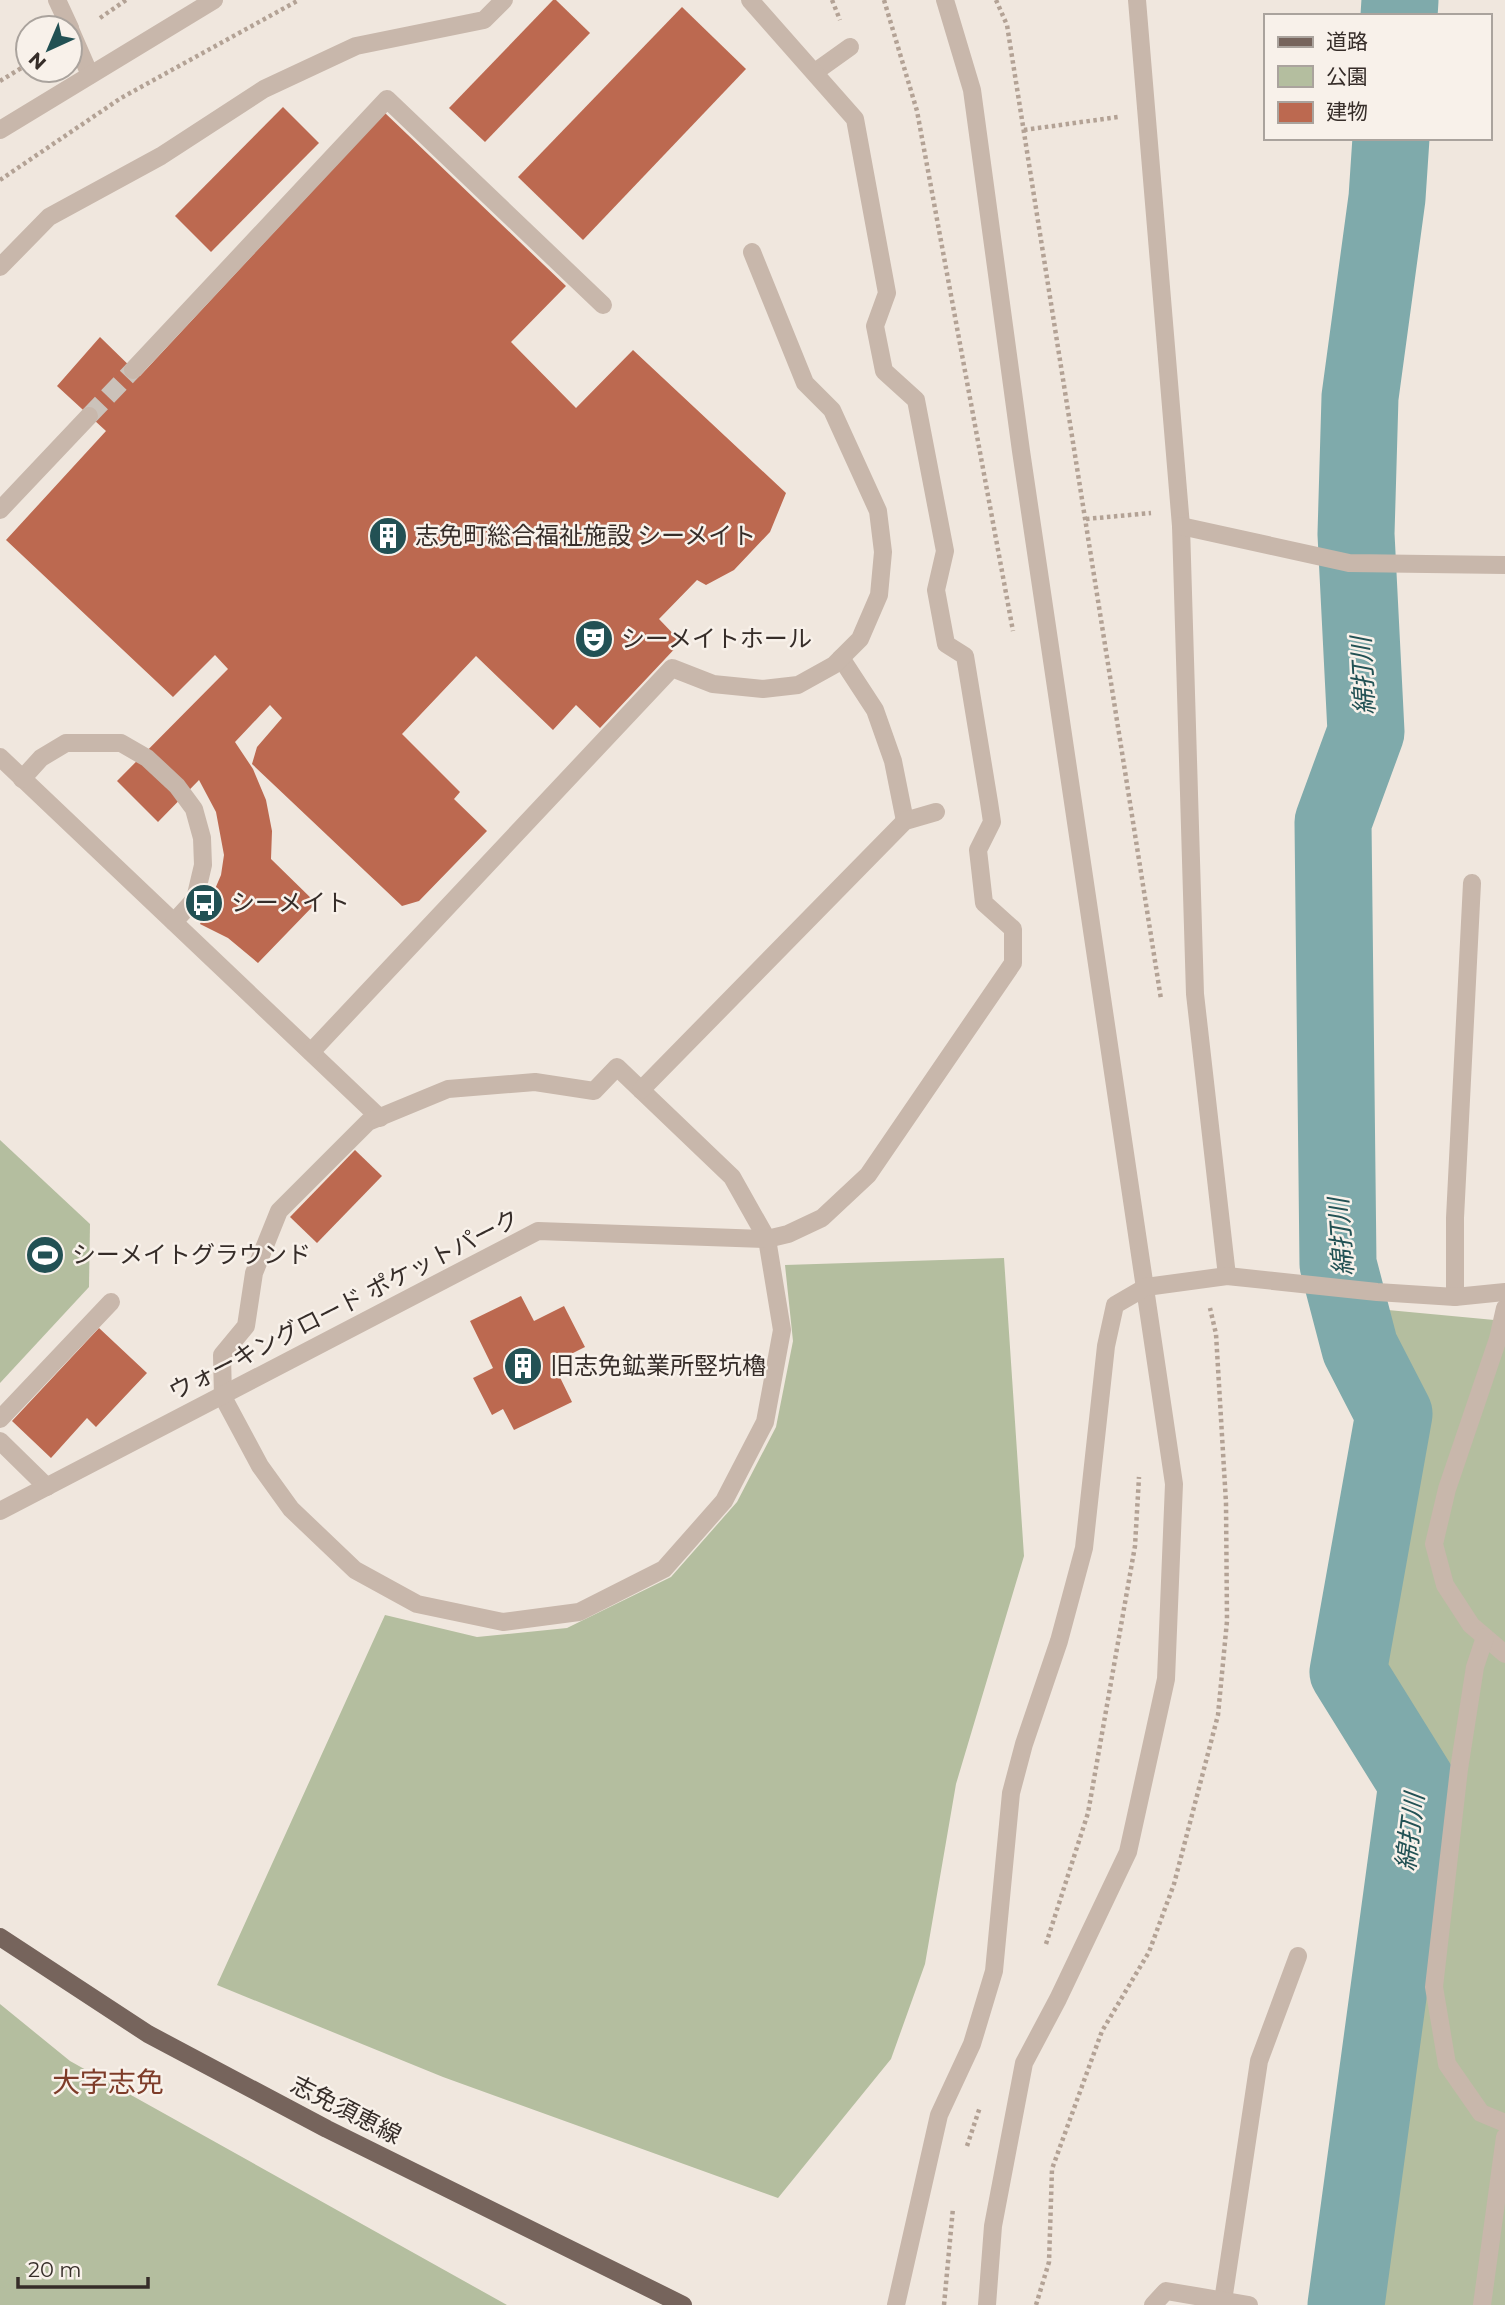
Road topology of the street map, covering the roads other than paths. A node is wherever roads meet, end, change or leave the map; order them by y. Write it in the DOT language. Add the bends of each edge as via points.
graph roads {
  1 [pos="214,0"];
  2 [pos="505,0"];
  3 [pos="750,0"];
  4 [pos="945,0"];
  5 [pos="1137,0"];
  6 [pos="850,47"];
  7 [pos="84,61"];
  8 [pos="815,72"];
  9 [pos="90,75"];
  10 [pos="0,130"];
  11 [pos="752,252"];
  12 [pos="0,267"];
  13 [pos="603,305"];
  14 [pos="133,370"];
  15 [pos="89,416"];
  16 [pos="0,510"];
  17 [pos="1181,519"];
  18 [pos="1505,565"];
  19 [pos="842,658"];
  20 [pos="0,757"];
  21 [pos="22,779"];
  22 [pos="936,812"];
  23 [pos="905,821"];
  24 [pos="1472,883"];
  25 [pos="174,922"];
  26 [pos="311,1052"];
  27 [pos="641,1090"];
  28 [pos="380,1118"];
  29 [pos="767,1240"];
  30 [pos="1227,1276"];
  31 [pos="1146,1287"];
  32 [pos="1505,1293"];
  33 [pos="1455,1297"];
  34 [pos="111,1302"];
  35 [pos="1505,1308"];
  36 [pos="223,1396"];
  37 [pos="0,1419"];
  38 [pos="0,1441"];
  39 [pos="47,1487"];
  40 [pos="0,1511"];
  41 [pos="1485,1637"];
  42 [pos="1505,1654"];
  43 [pos="0,1937"];
  44 [pos="1297,1956"];
  45 [pos="1505,2123"];
  46 [pos="1505,2137"];
  47 [pos="1223,2301"];
  48 [pos="683,2305"];
  49 [pos="896,2305"];
  50 [pos="987,2305"];
  51 [pos="1153,2305"];
  52 [pos="1249,2305"];
  53 [pos="1482,2305"];
  1 -- 9 [label="street"];
  2 -- 12 [label="street" via="485,20 356,46 264,89 161,156 49,217"];
  3 -- 8 [label="street, ウォーキングロード ポケットパーク"];
  4 -- 31 [label="street" via="972,90"];
  5 -- 17 [label="street"];
  6 -- 8 [label="street"];
  7 -- 9 [label="street"];
  8 -- 29 [label="street, ウォーキングロード ポケットパーク" via="855,119 887,293 875,326 884,370 916,400 945,551 936,590 938,604 946,644 965,656 992,822 978,850 984,903 1013,929 1013,962 868,1175 822,1218"];
  9 -- 10 [label="street"];
  11 -- 19 [label="street" via="805,383 832,410 878,511 883,552 879,595 860,639"];
  13 -- 14 [label="street" via="387,99"];
  15 -- 16 [label="street"];
  17 -- 18 [label="street" via="1349,563"];
  17 -- 30 [label="street" via="1195,994"];
  19 -- 23 [label="street" via="875,710 893,761"];
  19 -- 26 [label="street" via="798,685 763,689 713,684 672,668"];
  20 -- 21 [label="street"];
  21 -- 25 [label="street"];
  21 -- 25 [label="street" via="41,758 66,743 121,743 147,758 177,786 194,809 204,865 195,899"];
  22 -- 23 [label="street"];
  23 -- 27 [label="street"];
  24 -- 33 [label="street"];
  25 -- 26 [label="street"];
  26 -- 28 [label="street"];
  27 -- 28 [label="street" via="617,1067 594,1091 535,1082 448,1089"];
  27 -- 29 [label="street" via="733,1177"];
  28 -- 36 [label="street" via="368,1122 279,1211 254,1273 246,1326 222,1354"];
  29 -- 36 [label="street, ウォーキングロード ポケットパーク" via="538,1231"];
  29 -- 36 [label="street" via="782,1330 765,1422 724,1501 664,1569 579,1612 503,1622 417,1604 355,1570 291,1509 260,1466"];
  30 -- 31 [label="street"];
  30 -- 33 [label="street"];
  31 -- 49 [label="street" via="1115,1305 1106,1346 1084,1548 1011,1793 994,1971 972,2043 939,2115"];
  31 -- 50 [label="street" via="1174,1483 1166,1679 1128,1852 1024,2063 993,2226"];
  32 -- 33 [label="street"];
  34 -- 37 [label="street"];
  35 -- 41 [label="street" via="1434,1544 1445,1585 1471,1625"];
  36 -- 39 [label="street, ウォーキングロード ポケットパーク"];
  38 -- 39 [label="street"];
  39 -- 40 [label="street, ウォーキングロード ポケットパーク"];
  41 -- 42 [label="street"];
  41 -- 45 [label="street" via="1475,1667 1459,1769 1434,1987 1447,2064 1481,2113"];
  43 -- 48 [label="main road, 志免須恵線" via="148,2034 327,2129"];
  44 -- 47 [label="street" via="1259,2061"];
  46 -- 53 [label="street"];
  47 -- 51 [label="street" via="1166,2291"];
  47 -- 52 [label="street"];
}
